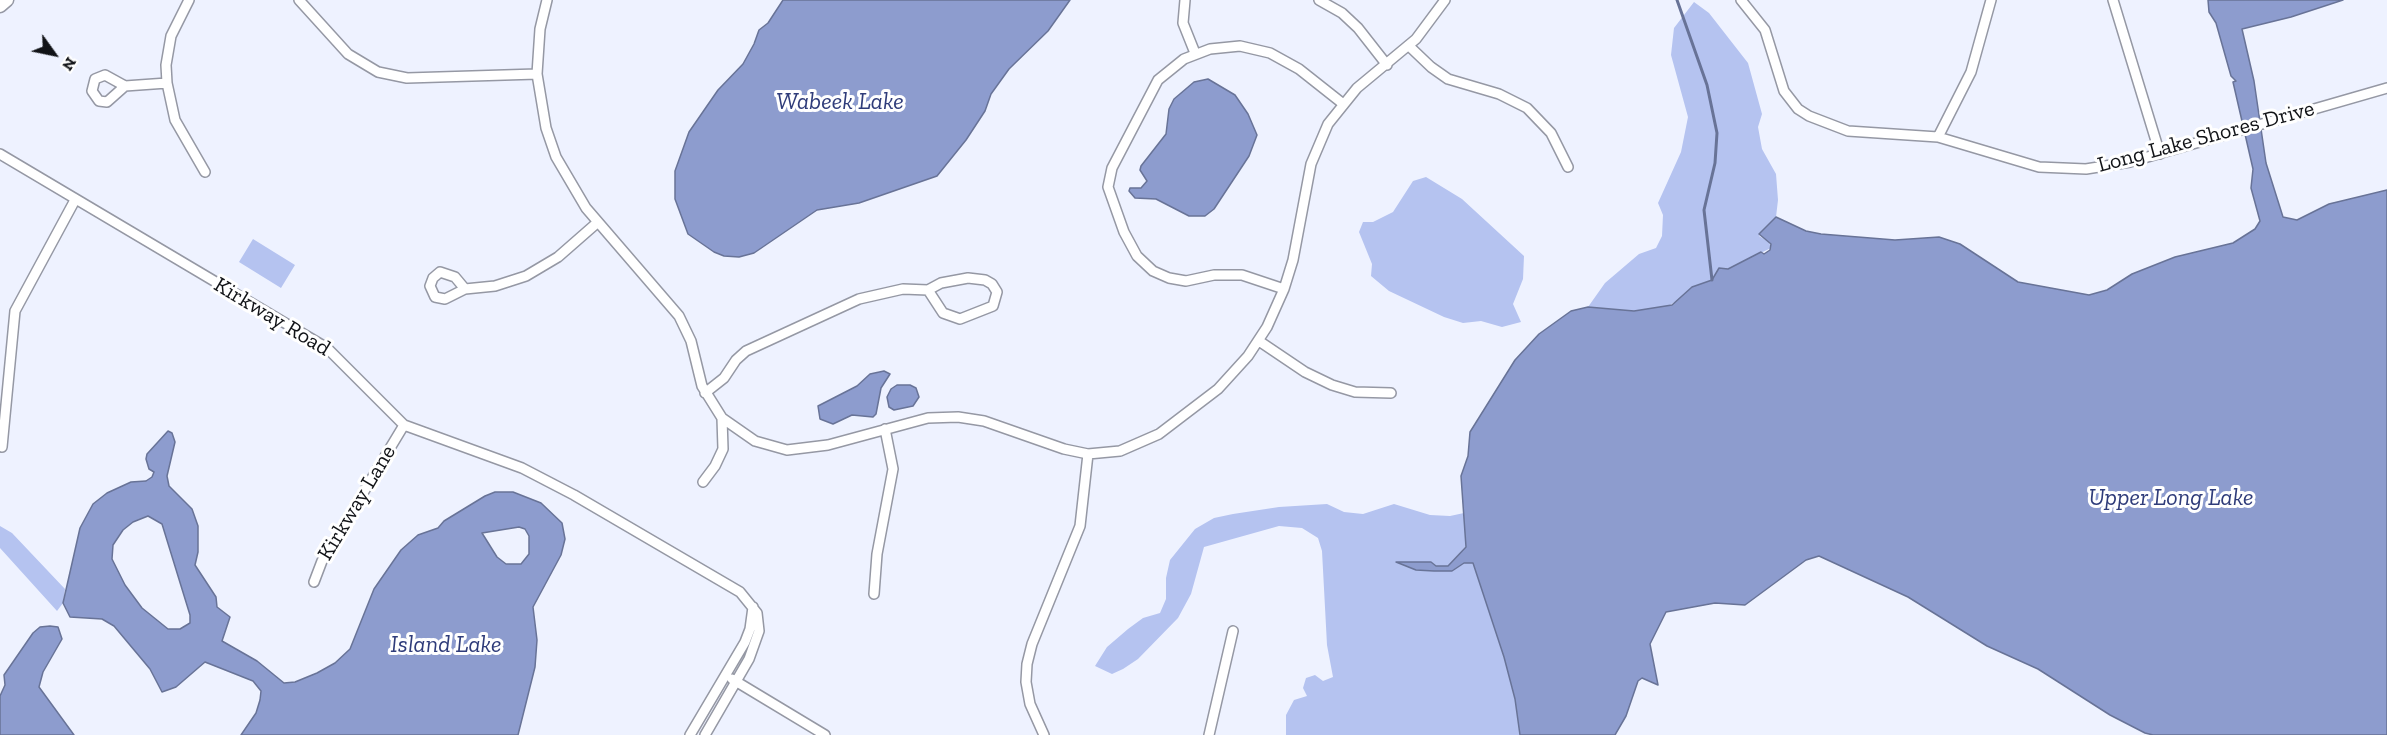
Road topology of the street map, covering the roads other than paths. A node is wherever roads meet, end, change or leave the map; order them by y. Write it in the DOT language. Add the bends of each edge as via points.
graph roads {
  1 [pos="7,0"];
  2 [pos="189,0"];
  3 [pos="298,0"];
  4 [pos="547,0"];
  5 [pos="1185,0"];
  6 [pos="1319,0"];
  7 [pos="1445,0"];
  8 [pos="1741,0"];
  9 [pos="1991,0"];
  10 [pos="2113,0"];
  11 [pos="0,6"];
  12 [pos="1409,46"];
  13 [pos="1195,53"];
  14 [pos="1387,65"];
  15 [pos="537,74"];
  16 [pos="167,83"];
  17 [pos="124,86"];
  18 [pos="2387,88"];
  19 [pos="1342,103"];
  20 [pos="1938,137"];
  21 [pos="0,154"];
  22 [pos="2160,154"];
  23 [pos="1568,167"];
  24 [pos="206,172"];
  25 [pos="75,200"];
  26 [pos="597,222"];
  27 [pos="465,289"];
  28 [pos="1284,289"];
  29 [pos="928,290"];
  30 [pos="1259,341"];
  31 [pos="705,393"];
  32 [pos="1391,393"];
  33 [pos="722,418"];
  34 [pos="404,425"];
  35 [pos="885,429"];
  36 [pos="2,447"];
  37 [pos="1088,454"];
  38 [pos="703,482"];
  39 [pos="314,582"];
  40 [pos="874,594"];
  41 [pos="753,607"];
  42 [pos="1233,631"];
  43 [pos="726,675"];
  44 [pos="736,682"];
  45 [pos="690,735"];
  46 [pos="705,735"];
  47 [pos="825,735"];
  48 [pos="1044,735"];
  49 [pos="1209,735"];
  1 -- 11 [label="main road"];
  2 -- 16 [label="street" via="171,36"];
  3 -- 15 [label="street" via="348,54 378,72 407,78"];
  4 -- 15 [label="street" via="540,29"];
  5 -- 13 [label="street" via="1184,22"];
  6 -- 14 [label="street" via="1358,27"];
  7 -- 12 [label="street"];
  8 -- 20 [label="street, Long Lake Shores Drive" via="1765,30 1780,82 1798,109 1822,123 1848,131"];
  9 -- 20 [label="street" via="1971,72"];
  10 -- 22 [label="street"];
  12 -- 14 [label="street"];
  12 -- 23 [label="street" via="1448,79 1499,94 1527,108 1551,133"];
  13 -- 19 [label="street" via="1230,45 1261,50 1299,69"];
  13 -- 28 [label="street" via="1166,71 1148,96 1112,168 1108,187 1113,206 1133,251 1161,275 1186,281 1214,274 1242,275"];
  14 -- 19 [label="street"];
  15 -- 26 [label="street" via="544,119 556,157"];
  16 -- 17 [label="street"];
  16 -- 24 [label="street" via="175,120"];
  18 -- 22 [label="street, Long Lake Shores Drive"];
  19 -- 28 [label="street" via="1311,164"];
  20 -- 22 [label="street, Long Lake Shores Drive" via="2057,169 2106,166"];
  21 -- 25 [label="street, Kirkway Road"];
  25 -- 34 [label="street, Kirkway Road" via="327,348"];
  25 -- 36 [label="street" via="15,311"];
  26 -- 27 [label="street" via="558,257 526,276 495,286"];
  26 -- 31 [label="street" via="679,316 691,341"];
  28 -- 30 [label="street"];
  29 -- 29 [label="street" via="943,313 960,319 993,306 997,292 985,280 968,279 941,283"];
  29 -- 31 [label="street" via="871,295 824,313 746,351 724,378"];
  30 -- 32 [label="street" via="1332,385 1355,392"];
  30 -- 37 [label="street" via="1218,389 1159,434 1120,451"];
  31 -- 33 [label="street"];
  33 -- 35 [label="street" via="755,441 787,450 815,448"];
  33 -- 38 [label="street" via="723,449"];
  34 -- 39 [label="street, Kirkway Lane" via="322,561"];
  34 -- 41 [label="street, Kirkway Road" via="490,454 550,482 729,585"];
  35 -- 37 [label="street" via="928,418 972,418"];
  35 -- 40 [label="street" via="893,469 877,554"];
  37 -- 48 [label="street" via="1080,526 1027,664 1030,704"];
  41 -- 43 [label="street" via="750,629"];
  41 -- 44 [label="street" via="759,632"];
  42 -- 49 [label="street"];
  43 -- 44 [label="street"];
  43 -- 45 [label="street"];
  44 -- 46 [label="street"];
  44 -- 47 [label="street"];
}
